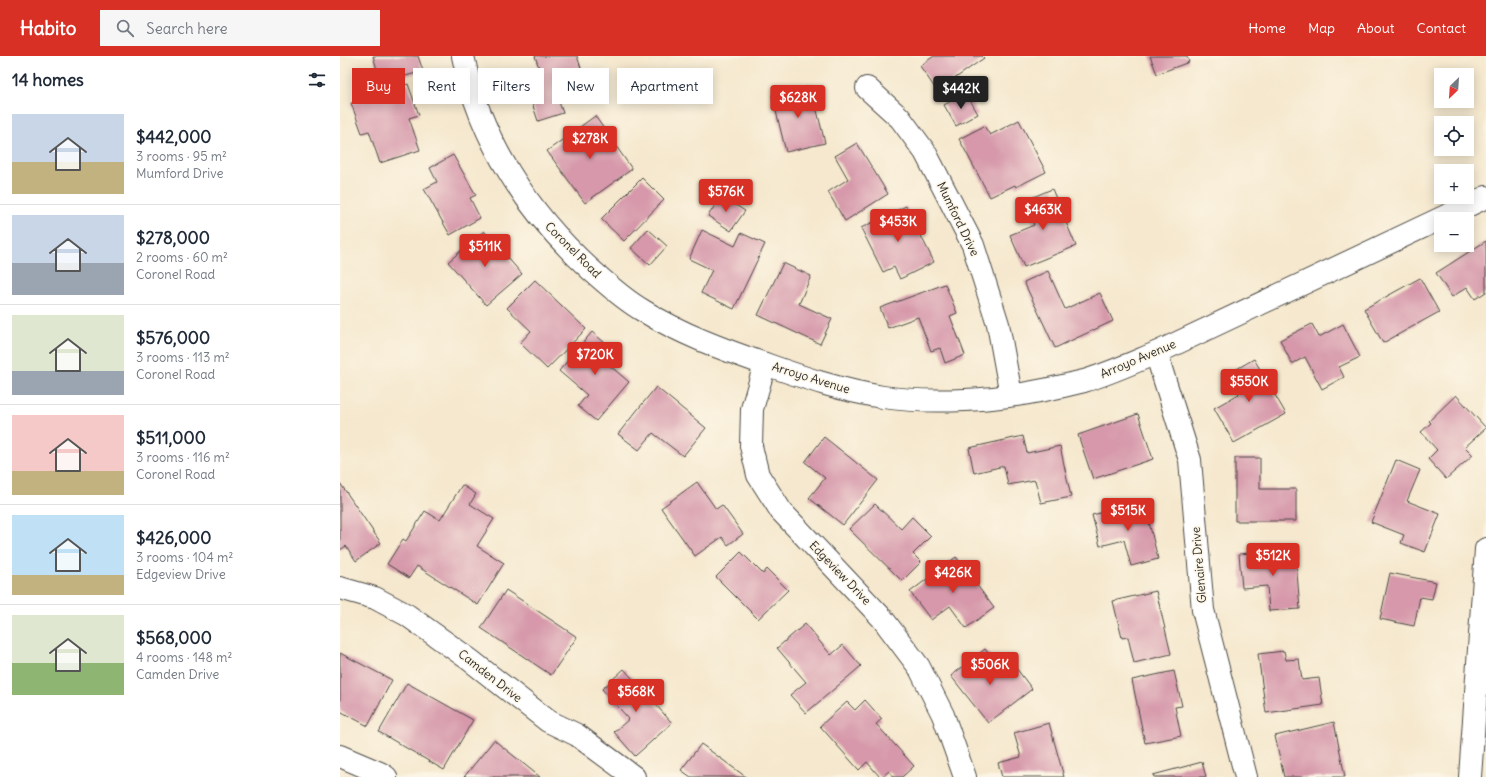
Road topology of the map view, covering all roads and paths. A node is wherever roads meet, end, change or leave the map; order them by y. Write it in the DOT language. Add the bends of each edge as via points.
graph roads {
  1 [pos="463,56"];
  2 [pos="867,88"];
  3 [pos="1486,197"];
  4 [pos="1156,353"];
  5 [pos="765,364"];
  6 [pos="1011,395"];
  7 [pos="1486,549"];
  8 [pos="340,588"];
  9 [pos="340,756"];
  10 [pos="386,777"];
  11 [pos="634,777"];
  12 [pos="965,777"];
  13 [pos="1246,777"];
  14 [pos="1470,777"];
  1 -- 5 [label="street, Coronel Road" via="478,110 494,146 512,178 558,238 609,286 640,309 713,346"];
  2 -- 6 [label="street, Mumford Drive" via="900,118 925,152 973,245 998,324"];
  3 -- 4 [label="street, Arroyo Avenue"];
  4 -- 6 [label="street, Arroyo Avenue" via="1085,381"];
  4 -- 13 [label="street, Glenaire Drive" via="1190,460 1203,610"];
  5 -- 6 [label="street, Arroyo Avenue" via="825,384 885,398 965,400"];
  5 -- 12 [label="street, Edgeview Drive" via="752,409 751,446 758,475 781,511 882,618 918,667 942,715"];
  7 -- 14 [label="street"];
  8 -- 11 [label="street, Camden Drive" via="375,598 406,615 470,660 548,722 577,735"];
  9 -- 10 [label="street"];
}
